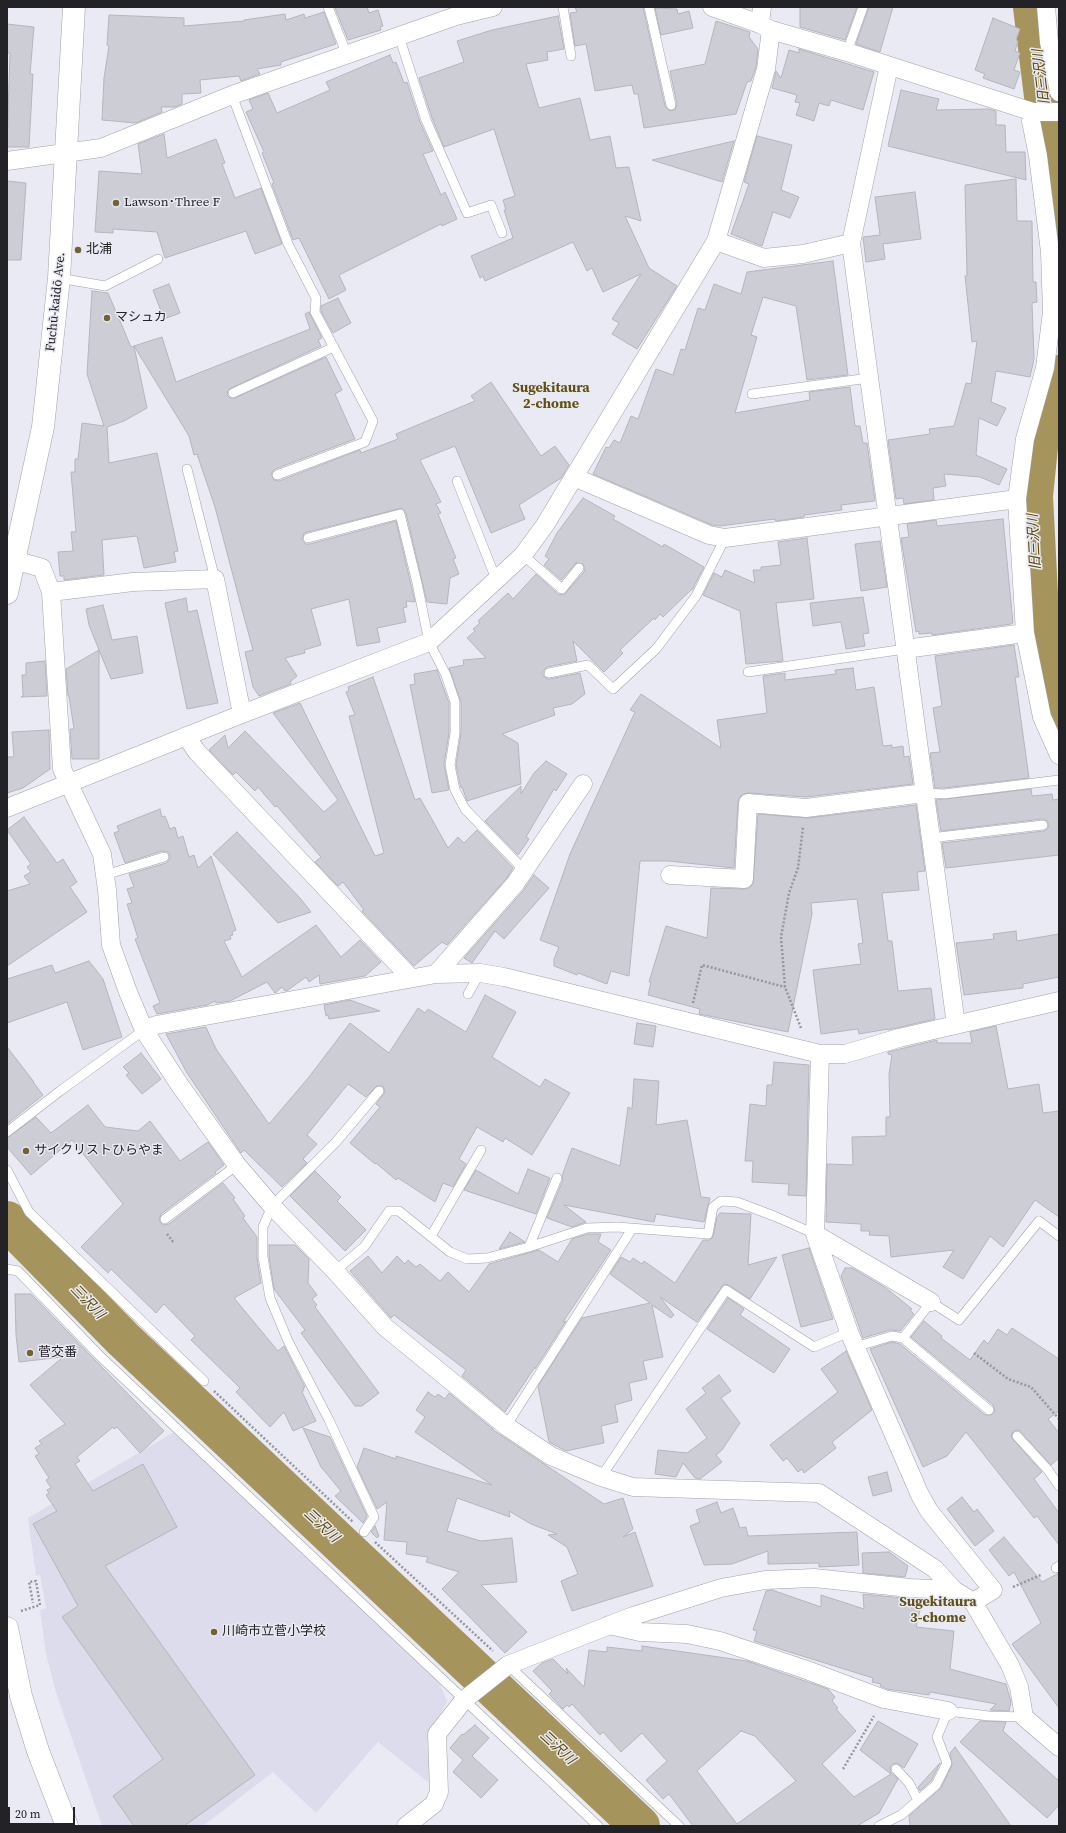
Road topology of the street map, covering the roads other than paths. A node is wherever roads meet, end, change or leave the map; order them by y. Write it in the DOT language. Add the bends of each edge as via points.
graph roads {
  1 [pos="74,7"];
  2 [pos="328,7"];
  3 [pos="493,7"];
  4 [pos="563,7"];
  5 [pos="649,7"];
  6 [pos="712,7"];
  7 [pos="863,7"];
  8 [pos="1046,7"];
  9 [pos="764,20"];
  10 [pos="399,36"];
  11 [pos="847,52"];
  12 [pos="347,55"];
  13 [pos="571,56"];
  14 [pos="888,66"];
  15 [pos="1059,92"];
  16 [pos="232,95"];
  17 [pos="671,104"];
  18 [pos="1033,112"];
  19 [pos="1059,112"];
  20 [pos="67,152"];
  21 [pos="7,161"];
  22 [pos="502,233"];
  23 [pos="716,241"];
  24 [pos="851,243"];
  25 [pos="158,259"];
  26 [pos="59,278"];
  27 [pos="334,347"];
  28 [pos="869,378"];
  29 [pos="234,394"];
  30 [pos="752,394"];
  31 [pos="187,469"];
  32 [pos="277,475"];
  33 [pos="574,477"];
  34 [pos="457,481"];
  35 [pos="1017,499"];
  36 [pos="888,517"];
  37 [pos="308,538"];
  38 [pos="725,538"];
  39 [pos="523,555"];
  40 [pos="14,560"];
  41 [pos="579,568"];
  42 [pos="216,579"];
  43 [pos="496,579"];
  44 [pos="51,592"];
  45 [pos="7,593"];
  46 [pos="1025,632"];
  47 [pos="429,642"];
  48 [pos="905,649"];
  49 [pos="748,672"];
  50 [pos="549,673"];
  51 [pos="242,714"];
  52 [pos="186,736"];
  53 [pos="1059,755"];
  54 [pos="1059,780"];
  55 [pos="70,784"];
  56 [pos="582,784"];
  57 [pos="924,793"];
  58 [pos="7,808"];
  59 [pos="1042,825"];
  60 [pos="930,838"];
  61 [pos="164,857"];
  62 [pos="524,870"];
  63 [pos="105,875"];
  64 [pos="670,875"];
  65 [pos="480,973"];
  66 [pos="436,974"];
  67 [pos="410,978"];
  68 [pos="468,994"];
  69 [pos="1059,1001"];
  70 [pos="956,1025"];
  71 [pos="144,1030"];
  72 [pos="815,1053"];
  73 [pos="380,1091"];
  74 [pos="7,1132"];
  75 [pos="481,1150"];
  76 [pos="237,1165"];
  77 [pos="7,1170"];
  78 [pos="557,1178"];
  79 [pos="272,1206"];
  80 [pos="165,1219"];
  81 [pos="632,1228"];
  82 [pos="815,1234"];
  83 [pos="431,1236"];
  84 [pos="1059,1236"];
  85 [pos="529,1247"];
  86 [pos="7,1269"];
  87 [pos="335,1271"];
  88 [pos="931,1302"];
  89 [pos="904,1338"];
  90 [pos="852,1339"];
  91 [pos="204,1381"];
  92 [pos="989,1410"];
  93 [pos="506,1426"];
  94 [pos="1017,1436"];
  95 [pos="601,1477"];
  96 [pos="1059,1486"];
  97 [pos="364,1532"];
  98 [pos="954,1590"];
  99 [pos="973,1602"];
  100 [pos="14,1620"];
  101 [pos="609,1625"];
  102 [pos="508,1665"];
  103 [pos="464,1700"];
  104 [pos="948,1711"];
  105 [pos="1024,1717"];
  106 [pos="1059,1747"];
  107 [pos="896,1768"];
  108 [pos="918,1800"];
  109 [pos="67,1826"];
  110 [pos="406,1826"];
  111 [pos="598,1826"];
  112 [pos="679,1826"];
  113 [pos="879,1826"];
  1 -- 20 [label="main road, Fuchū-kaidō Ave."];
  2 -- 12 [label="lane"];
  3 -- 10 [label="street" via="456,16"];
  4 -- 13 [label="lane"];
  5 -- 17 [label="lane"];
  6 -- 9 [label="street"];
  7 -- 11 [label="lane"];
  8 -- 15 [label="street" via="1049,42"];
  9 -- 11 [label="street"];
  9 -- 23 [label="street" via="766,69"];
  10 -- 12 [label="street"];
  10 -- 22 [label="lane" via="426,120 467,213 491,204"];
  11 -- 14 [label="street"];
  12 -- 16 [label="street"];
  14 -- 18 [label="street"];
  14 -- 24 [label="street"];
  16 -- 20 [label="street" via="101,148"];
  16 -- 27 [label="lane" via="288,244 316,298 316,312"];
  18 -- 19 [label="street"];
  18 -- 35 [label="street" via="1031,121 1050,252 1052,312 1045,368 1025,438"];
  20 -- 21 [label="street"];
  20 -- 26 [label="main road, Fuchū-kaidō Ave."];
  23 -- 24 [label="street" via="764,258 803,254"];
  23 -- 33 [label="street"];
  24 -- 28 [label="street"];
  25 -- 26 [label="lane" via="105,286"];
  26 -- 40 [label="main road, Fuchū-kaidō Ave." via="43,427"];
  27 -- 29 [label="lane"];
  27 -- 32 [label="lane" via="373,421 365,442"];
  28 -- 30 [label="lane"];
  28 -- 36 [label="street"];
  31 -- 42 [label="lane"];
  33 -- 38 [label="street" via="709,535"];
  33 -- 39 [label="street"];
  34 -- 43 [label="lane"];
  35 -- 36 [label="street"];
  35 -- 46 [label="street"];
  36 -- 38 [label="street"];
  36 -- 48 [label="street"];
  37 -- 47 [label="lane" via="400,514"];
  38 -- 50 [label="lane" via="696,596 656,649 613,689 588,665"];
  39 -- 41 [label="lane" via="562,589"];
  39 -- 43 [label="street"];
  40 -- 44 [label="street" via="42,568"];
  40 -- 45 [label="main road, Fuchū-kaidō Ave."];
  42 -- 44 [label="street" via="133,582"];
  42 -- 51 [label="street"];
  43 -- 47 [label="street"];
  44 -- 55 [label="street" via="62,768"];
  46 -- 48 [label="street"];
  46 -- 53 [label="street" via="1042,717"];
  47 -- 51 [label="street"];
  47 -- 62 [label="lane" via="446,675 455,702 455,733 450,765 455,790 465,809"];
  48 -- 49 [label="lane"];
  48 -- 57 [label="street"];
  51 -- 52 [label="street"];
  52 -- 55 [label="street"];
  52 -- 67 [label="street" via="197,752"];
  54 -- 57 [label="lane" via="944,794"];
  55 -- 58 [label="street"];
  55 -- 63 [label="street" via="102,854"];
  56 -- 62 [label="street"];
  57 -- 60 [label="street"];
  57 -- 64 [label="street" via="806,808 748,803 744,879"];
  59 -- 60 [label="lane"];
  60 -- 70 [label="street"];
  61 -- 63 [label="lane"];
  62 -- 66 [label="street" via="515,884"];
  63 -- 71 [label="street" via="111,945"];
  65 -- 66 [label="street"];
  65 -- 68 [label="lane"];
  65 -- 72 [label="street"];
  66 -- 67 [label="street"];
  67 -- 71 [label="street" via="156,1025"];
  69 -- 70 [label="street"];
  70 -- 72 [label="street" via="898,1038 845,1054"];
  71 -- 74 [label="lane"];
  71 -- 76 [label="street"];
  72 -- 82 [label="street"];
  73 -- 79 [label="lane" via="336,1142"];
  75 -- 83 [label="lane"];
  76 -- 79 [label="street"];
  76 -- 80 [label="lane"];
  77 -- 91 [label="lane" via="30,1212"];
  78 -- 85 [label="lane"];
  79 -- 87 [label="street"];
  79 -- 97 [label="lane" via="263,1226 263,1257 270,1298 288,1341 329,1420 374,1517"];
  81 -- 82 [label="lane" via="708,1234 713,1207 721,1201 737,1202"];
  81 -- 85 [label="lane" via="587,1228"];
  81 -- 93 [label="lane"];
  82 -- 88 [label="street"];
  82 -- 90 [label="street"];
  83 -- 85 [label="lane" via="450,1252 467,1259 486,1258"];
  83 -- 87 [label="lane" via="398,1212 389,1211 364,1247"];
  84 -- 88 [label="lane" via="1039,1221 959,1320"];
  86 -- 103 [label="lane" via="18,1271 101,1358"];
  87 -- 93 [label="street" via="384,1327"];
  88 -- 89 [label="lane"];
  89 -- 90 [label="lane" via="892,1336"];
  89 -- 92 [label="lane"];
  90 -- 95 [label="lane" via="814,1347 726,1290"];
  90 -- 99 [label="street" via="920,1495 929,1511 993,1590"];
  93 -- 95 [label="street" via="551,1456"];
  94 -- 96 [label="lane"];
  95 -- 98 [label="street" via="633,1487 819,1493 935,1568"];
  98 -- 99 [label="street"];
  98 -- 101 [label="street" via="814,1578 765,1580 720,1588"];
  99 -- 105 [label="street" via="1010,1665 1019,1687"];
  100 -- 109 [label="main road" via="22,1696 38,1750"];
  101 -- 102 [label="street"];
  101 -- 104 [label="street" via="640,1632 687,1634 720,1641 884,1699"];
  102 -- 103 [label="street"];
  102 -- 112 [label="lane"];
  103 -- 110 [label="street" via="437,1734 439,1792 434,1804"];
  103 -- 111 [label="lane"];
  104 -- 105 [label="lane"];
  104 -- 108 [label="lane" via="937,1737 947,1762 936,1785"];
  105 -- 106 [label="street"];
  107 -- 108 [label="lane" via="909,1783"];
  108 -- 113 [label="lane" via="901,1815"];
}
